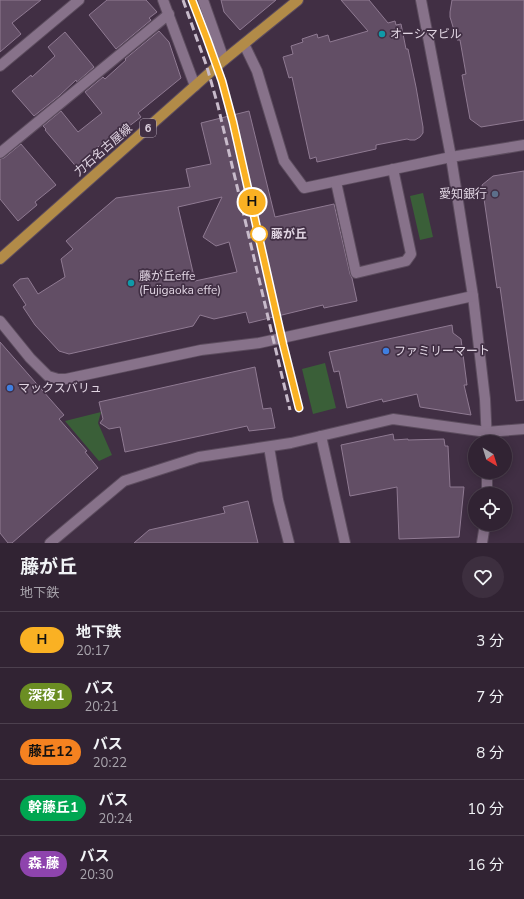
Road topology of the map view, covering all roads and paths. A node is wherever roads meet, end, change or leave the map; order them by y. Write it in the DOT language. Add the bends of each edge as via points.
graph roads {
  1 [pos="79,0"];
  2 [pos="163,0"];
  3 [pos="203,0"];
  4 [pos="298,0"];
  5 [pos="421,0"];
  6 [pos="169,14"];
  7 [pos="244,44"];
  8 [pos="224,60"];
  9 [pos="0,66"];
  10 [pos="195,86"];
  11 [pos="524,145"];
  12 [pos="0,154"];
  13 [pos="452,157"];
  14 [pos="393,170"];
  15 [pos="336,182"];
  16 [pos="0,258"];
  17 [pos="473,296"];
  18 [pos="0,321"];
  19 [pos="524,429"];
  20 [pos="477,435"];
  21 [pos="487,435"];
  22 [pos="496,435"];
  23 [pos="321,436"];
  24 [pos="269,447"];
  25 [pos="484,531"];
  26 [pos="50,543"];
  27 [pos="288,543"];
  28 [pos="345,543"];
  29 [pos="482,543"];
  1 -- 9 [label="street"];
  2 -- 6 [label="street"];
  3 -- 8 [label="street"];
  4 -- 7 [label="main road, 力石名古屋線 / 6"];
  5 -- 13 [label="street"];
  6 -- 10 [label="street"];
  6 -- 12 [label="street"];
  7 -- 8 [label="main road, 力石名古屋線 / 6"];
  7 -- 15 [label="street" via="257,72 284,161 304,188"];
  8 -- 10 [label="main road, 力石名古屋線 / 6"];
  10 -- 16 [label="main road, 力石名古屋線 / 6"];
  11 -- 13 [label="street"];
  13 -- 14 [label="street"];
  13 -- 17 [label="street"];
  14 -- 15 [label="street"];
  14 -- 15 [label="street" via="411,254 406,261 356,273"];
  17 -- 18 [label="street" via="259,343 201,350 66,379 48,376"];
  17 -- 21 [label="street"];
  19 -- 22 [label="street"];
  20 -- 23 [label="street" via="393,419"];
  23 -- 24 [label="street"];
  23 -- 28 [label="street"];
  24 -- 26 [label="street" via="199,457 124,481"];
  24 -- 27 [label="street"];
  25 -- 29 [label="street"];
}
